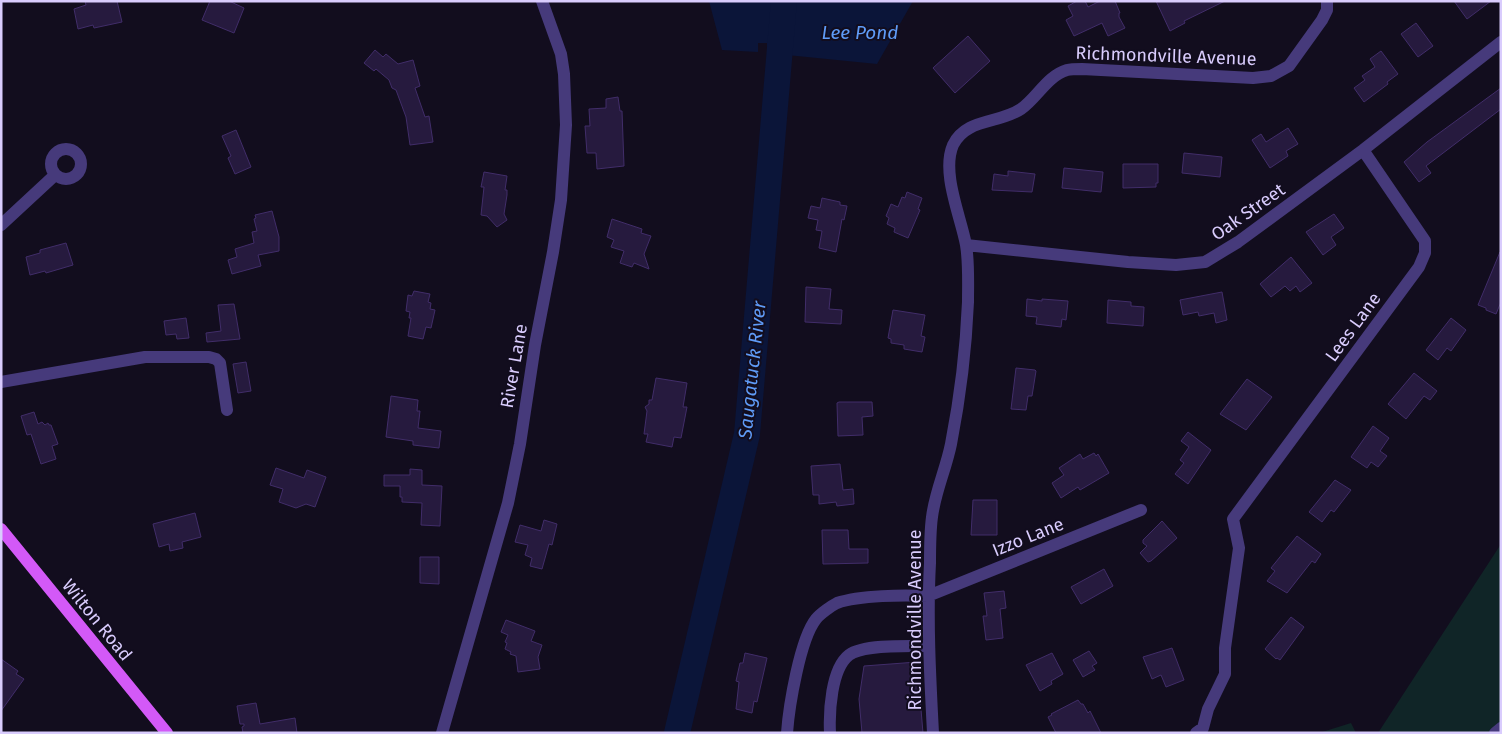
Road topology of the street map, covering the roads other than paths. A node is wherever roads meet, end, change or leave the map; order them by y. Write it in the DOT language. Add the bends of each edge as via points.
graph roads {
  1 [pos="542,1"];
  2 [pos="1327,1"];
  3 [pos="1501,42"];
  4 [pos="1363,150"];
  5 [pos="55,175"];
  6 [pos="1,225"];
  7 [pos="966,245"];
  8 [pos="1,382"];
  9 [pos="227,410"];
  10 [pos="1141,510"];
  11 [pos="1,529"];
  12 [pos="928,596"];
  13 [pos="929,646"];
  14 [pos="1501,728"];
  15 [pos="167,733"];
  16 [pos="442,733"];
  17 [pos="787,733"];
  18 [pos="830,733"];
  19 [pos="933,733"];
  20 [pos="1196,733"];
  21 [pos="1495,733"];
  1 -- 16 [label="street, River Lane" via="561,54 564,74 566,125 561,200 508,503"];
  2 -- 7 [label="street, Richmondville Avenue" via="1324,15 1314,32 1288,66 1272,76 1253,78 1066,70 1051,79 1021,109 962,132 950,154 950,168"];
  3 -- 4 [label="street, Oak Street"];
  4 -- 7 [label="street, Oak Street" via="1238,242 1205,262 1157,264"];
  4 -- 20 [label="street, Lees Lane" via="1426,240 1426,253 1419,267 1233,519 1239,548 1224,674 1203,728"];
  5 -- 6 [label="street"];
  7 -- 12 [label="street, Richmondville Avenue" via="968,278 963,361 951,445 932,518"];
  8 -- 9 [label="street" via="145,357 209,358 220,363"];
  10 -- 12 [label="street, Izzo Lane"];
  11 -- 15 [label="main road, Wilton Road"];
  12 -- 13 [label="street, Richmondville Avenue"];
  12 -- 17 [label="street" via="837,603 816,618 805,639 788,711"];
  13 -- 18 [label="street" via="870,648 849,655 834,682"];
  13 -- 19 [label="street, Richmondville Avenue"];
  14 -- 21 [label="street"];
}
